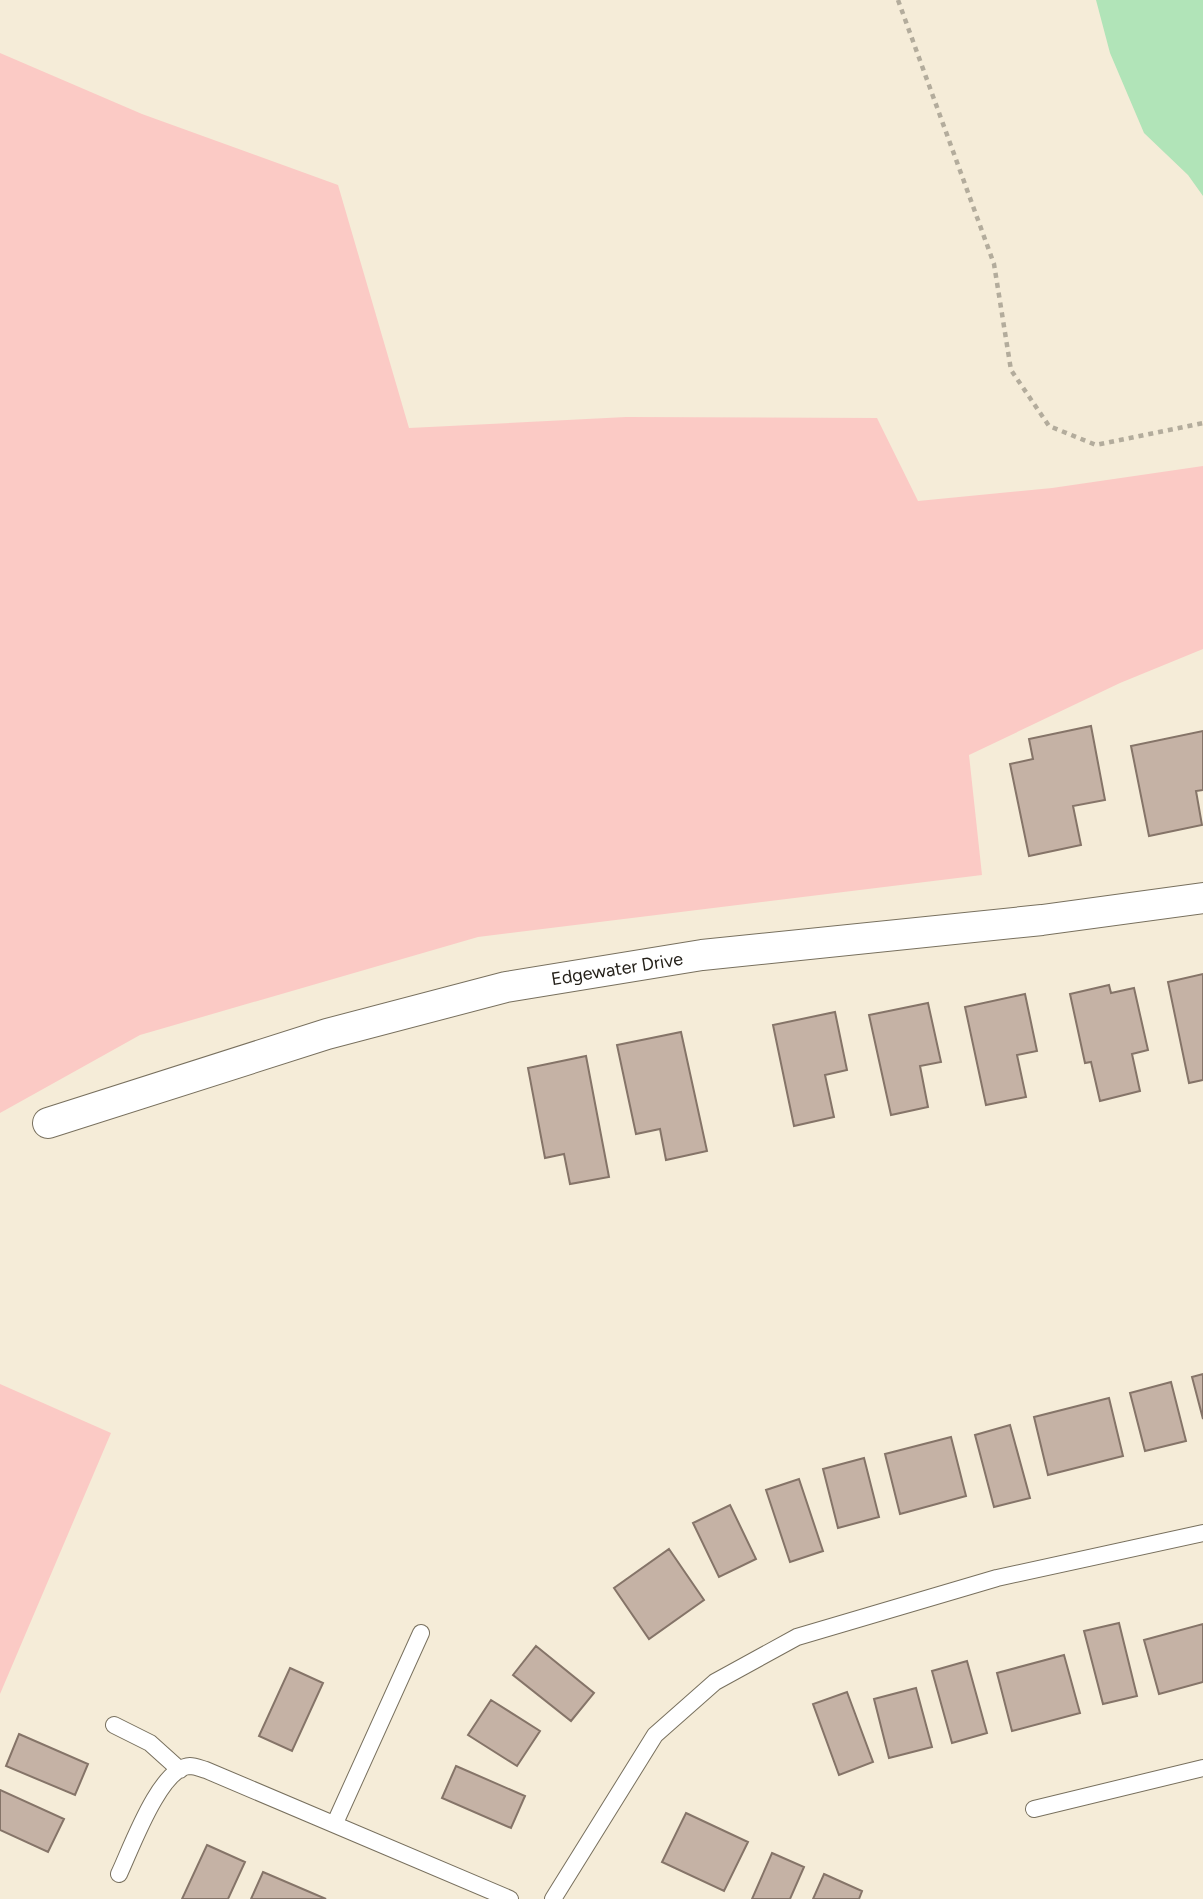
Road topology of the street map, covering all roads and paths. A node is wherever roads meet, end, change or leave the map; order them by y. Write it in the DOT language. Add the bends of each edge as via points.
graph roads {
  1 [pos="898,0"];
  2 [pos="1203,423"];
  3 [pos="1203,898"];
  4 [pos="47,1123"];
  5 [pos="1203,1533"];
  6 [pos="421,1633"];
  7 [pos="114,1725"];
  8 [pos="1203,1768"];
  9 [pos="180,1770"];
  10 [pos="1034,1809"];
  11 [pos="335,1823"];
  12 [pos="119,1874"];
  13 [pos="510,1899"];
  14 [pos="553,1899"];
  1 -- 2 [label="path" via="994,264 1011,370 1048,426 1096,445"];
  3 -- 4 [label="street, Edgewater Drive" via="702,956 506,987 327,1034"];
  5 -- 14 [label="lane" via="997,1578 797,1637 715,1682 655,1735"];
  6 -- 11 [label="lane"];
  7 -- 9 [label="lane" via="150,1743"];
  8 -- 10 [label="lane"];
  9 -- 11 [label="lane" via="189,1766 206,1770"];
  9 -- 12 [label="lane" via="170,1775 158,1792"];
  11 -- 13 [label="lane"];
}
